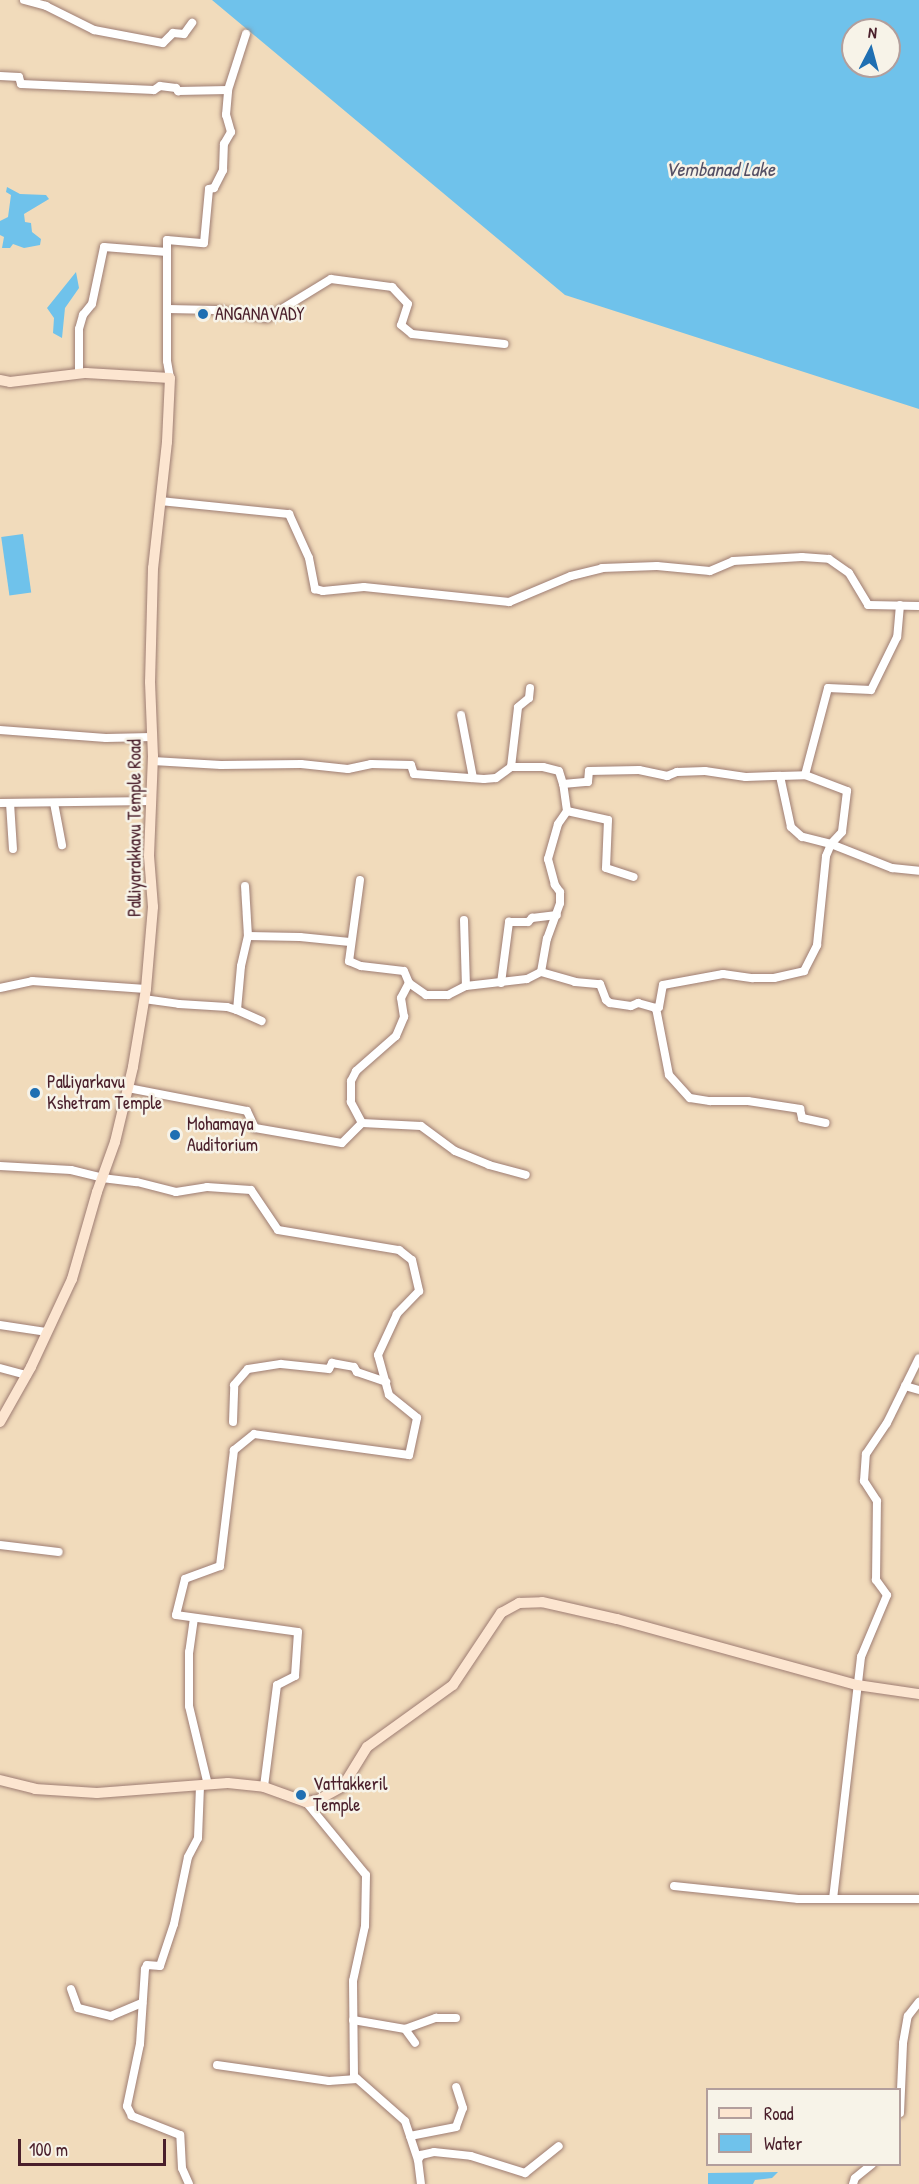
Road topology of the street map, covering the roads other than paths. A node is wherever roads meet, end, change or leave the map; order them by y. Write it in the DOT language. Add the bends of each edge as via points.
graph roads {
  1 [pos="24,0"];
  2 [pos="192,23"];
  3 [pos="246,34"];
  4 [pos="0,76"];
  5 [pos="228,90"];
  6 [pos="167,252"];
  7 [pos="168,309"];
  8 [pos="504,344"];
  9 [pos="79,374"];
  10 [pos="170,378"];
  11 [pos="0,380"];
  12 [pos="160,501"];
  13 [pos="900,605"];
  14 [pos="919,606"];
  15 [pos="530,688"];
  16 [pos="461,715"];
  17 [pos="0,730"];
  18 [pos="152,737"];
  19 [pos="153,761"];
  20 [pos="511,767"];
  21 [pos="806,775"];
  22 [pos="780,776"];
  23 [pos="473,778"];
  24 [pos="563,784"];
  25 [pos="151,801"];
  26 [pos="0,803"];
  27 [pos="10,803"];
  28 [pos="54,803"];
  29 [pos="567,811"];
  30 [pos="831,844"];
  31 [pos="62,845"];
  32 [pos="13,849"];
  33 [pos="919,871"];
  34 [pos="634,877"];
  35 [pos="360,880"];
  36 [pos="245,886"];
  37 [pos="557,915"];
  38 [pos="464,920"];
  39 [pos="248,936"];
  40 [pos="350,942"];
  41 [pos="541,972"];
  42 [pos="409,983"];
  43 [pos="501,983"];
  44 [pos="466,986"];
  45 [pos="0,988"];
  46 [pos="145,994"];
  47 [pos="656,1008"];
  48 [pos="237,1010"];
  49 [pos="262,1022"];
  50 [pos="128,1088"];
  51 [pos="362,1123"];
  52 [pos="825,1123"];
  53 [pos="0,1166"];
  54 [pos="526,1174"];
  55 [pos="102,1178"];
  56 [pos="0,1325"];
  57 [pos="47,1332"];
  58 [pos="919,1358"];
  59 [pos="0,1368"];
  60 [pos="27,1375"];
  61 [pos="386,1382"];
  62 [pos="905,1386"];
  63 [pos="919,1390"];
  64 [pos="0,1422"];
  65 [pos="233,1422"];
  66 [pos="0,1545"];
  67 [pos="59,1552"];
  68 [pos="195,1618"];
  69 [pos="857,1685"];
  70 [pos="919,1694"];
  71 [pos="0,1780"];
  72 [pos="204,1785"];
  73 [pos="264,1787"];
  74 [pos="306,1802"];
  75 [pos="674,1886"];
  76 [pos="833,1899"];
  77 [pos="919,1899"];
  78 [pos="71,1989"];
  79 [pos="919,2002"];
  80 [pos="142,2003"];
  81 [pos="456,2018"];
  82 [pos="354,2020"];
  83 [pos="405,2029"];
  84 [pos="415,2043"];
  85 [pos="217,2065"];
  86 [pos="357,2079"];
  87 [pos="456,2087"];
  88 [pos="901,2090"];
  89 [pos="410,2136"];
  90 [pos="559,2146"];
  91 [pos="418,2160"];
  92 [pos="870,2166"];
  93 [pos="189,2184"];
  94 [pos="421,2184"];
  95 [pos="853,2184"];
  1 -- 2 [label="street" via="46,6 94,30 163,43 173,33 184,34"];
  3 -- 5 [label="street"];
  4 -- 5 [label="street" via="19,77 21,84"];
  5 -- 6 [label="street" via="226,115 231,132 225,144 224,170 214,188 209,189 204,243 166,240"];
  6 -- 7 [label="street"];
  6 -- 9 [label="street" via="104,247 92,304 82,315 79,329"];
  7 -- 8 [label="street" via="215,310 267,318 332,279 392,287 408,304 401,325 412,334"];
  7 -- 10 [label="street"];
  9 -- 10 [label="street"];
  9 -- 11 [label="street"];
  10 -- 12 [label="street, Palliyarakkavu Temple Road"];
  12 -- 13 [label="street" via="289,514 309,558 315,589 323,591 364,587 509,602 571,576 602,568 657,566 710,571 733,561 802,557 829,559 849,573 868,605"];
  12 -- 18 [label="street, Palliyarakkavu Temple Road" via="153,568"];
  13 -- 14 [label="street"];
  13 -- 21 [label="street" via="897,637 871,690 828,688"];
  15 -- 20 [label="street" via="530,698 518,707"];
  16 -- 23 [label="street"];
  17 -- 18 [label="street" via="106,738"];
  18 -- 19 [label="street, Palliyarakkavu Temple Road"];
  19 -- 23 [label="street" via="301,764 348,769 371,764 411,765 414,774"];
  19 -- 25 [label="street, Palliyarakkavu Temple Road"];
  20 -- 23 [label="street" via="496,778"];
  20 -- 24 [label="street" via="560,771"];
  21 -- 22 [label="street"];
  21 -- 30 [label="street" via="847,791 842,832"];
  22 -- 24 [label="street" via="746,777 705,771 668,776 639,770 589,771 588,782"];
  22 -- 30 [label="street" via="791,827 802,837"];
  24 -- 29 [label="street"];
  25 -- 28 [label="street"];
  25 -- 46 [label="street, Palliyarakkavu Temple Road" via="149,856 153,907"];
  26 -- 27 [label="street"];
  27 -- 28 [label="street"];
  27 -- 32 [label="street"];
  28 -- 31 [label="street"];
  29 -- 34 [label="street" via="608,820 606,868"];
  29 -- 37 [label="street" via="558,824 548,859 560,892"];
  30 -- 33 [label="street" via="892,868"];
  30 -- 47 [label="street" via="826,856 817,945 804,971 774,978 723,974 663,985"];
  35 -- 40 [label="street"];
  36 -- 39 [label="street"];
  37 -- 41 [label="street" via="547,939"];
  37 -- 43 [label="street" via="508,922"];
  38 -- 44 [label="street"];
  39 -- 40 [label="street"];
  39 -- 48 [label="street"];
  40 -- 42 [label="street" via="349,962 404,971"];
  41 -- 43 [label="street" via="527,979"];
  41 -- 47 [label="street" via="575,982 600,984 610,1004"];
  42 -- 44 [label="street" via="426,995 448,995"];
  42 -- 51 [label="street" via="401,998 404,1017 396,1036 356,1071 351,1081 351,1102"];
  43 -- 44 [label="street"];
  45 -- 46 [label="street" via="32,981"];
  46 -- 48 [label="street"];
  46 -- 50 [label="street, Palliyarakkavu Temple Road"];
  47 -- 52 [label="street" via="669,1075 690,1098 800,1109 802,1118"];
  48 -- 49 [label="street"];
  50 -- 51 [label="street" via="247,1111 255,1128 342,1143"];
  50 -- 55 [label="street, Palliyarakkavu Temple Road"];
  51 -- 54 [label="street" via="421,1126 455,1151"];
  53 -- 55 [label="street" via="71,1170"];
  55 -- 57 [label="street, Palliyarakkavu Temple Road" via="72,1279"];
  55 -- 61 [label="street" via="176,1192 207,1187 251,1190 278,1230 399,1250 412,1260 419,1290 397,1314 378,1355"];
  56 -- 57 [label="street"];
  57 -- 60 [label="street, Palliyarakkavu Temple Road"];
  58 -- 62 [label="street"];
  59 -- 60 [label="street"];
  60 -- 64 [label="street, Palliyarakkavu Temple Road"];
  61 -- 65 [label="street" via="357,1372 354,1367 332,1363 329,1369 281,1364 248,1369 234,1385"];
  61 -- 68 [label="street" via="389,1395 417,1418 409,1455 254,1434 234,1450 220,1566 185,1579 176,1615"];
  62 -- 63 [label="street"];
  62 -- 69 [label="street" via="866,1454 864,1481 877,1501 876,1580 887,1595 861,1657"];
  66 -- 67 [label="street"];
  68 -- 72 [label="street" via="189,1652 189,1706"];
  68 -- 73 [label="street" via="298,1632 295,1676 277,1685"];
  69 -- 70 [label="street"];
  69 -- 74 [label="street" via="617,1619 542,1602 519,1603 501,1613 453,1685 367,1747 343,1786 330,1795"];
  69 -- 76 [label="street"];
  71 -- 72 [label="street" via="35,1789 97,1793"];
  72 -- 73 [label="street"];
  72 -- 80 [label="street" via="198,1838 188,1857 174,1924 160,1966 147,1965 145,1969"];
  73 -- 74 [label="street"];
  74 -- 82 [label="street" via="366,1875 366,1926 353,1981"];
  75 -- 76 [label="street"];
  76 -- 77 [label="street"];
  78 -- 80 [label="street" via="78,2008 111,2016"];
  79 -- 88 [label="street" via="908,2016"];
  80 -- 93 [label="street" via="140,2044 127,2106 132,2116 180,2135 182,2168"];
  81 -- 83 [label="street" via="436,2018"];
  82 -- 83 [label="street"];
  82 -- 86 [label="street"];
  83 -- 84 [label="street"];
  85 -- 86 [label="street" via="329,2081"];
  86 -- 89 [label="street" via="405,2121"];
  87 -- 89 [label="street" via="463,2108 456,2127"];
  89 -- 91 [label="street"];
  90 -- 91 [label="street" via="525,2173 471,2156 434,2152 421,2155"];
  91 -- 94 [label="street"];
  92 -- 95 [label="street"];
}
